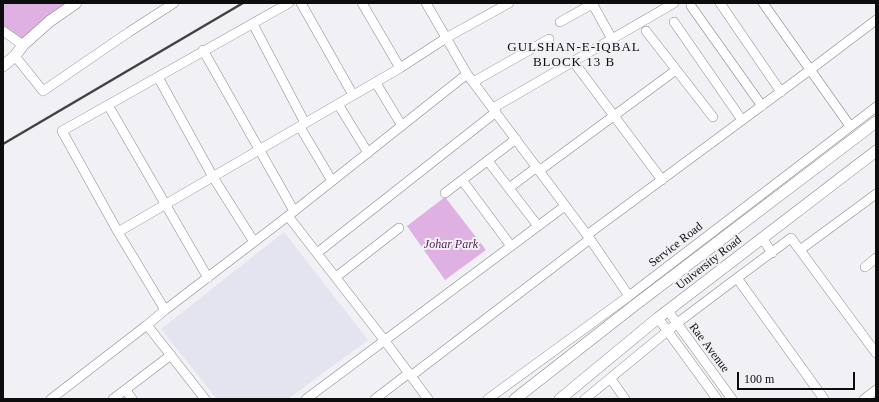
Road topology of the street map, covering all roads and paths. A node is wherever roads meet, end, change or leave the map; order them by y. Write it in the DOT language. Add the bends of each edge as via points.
graph roads {
  1 [pos="76,3"];
  2 [pos="174,3"];
  3 [pos="289,3"];
  4 [pos="301,3"];
  5 [pos="362,3"];
  6 [pos="426,3"];
  7 [pos="488,3"];
  8 [pos="508,3"];
  9 [pos="593,3"];
  10 [pos="674,3"];
  11 [pos="720,3"];
  12 [pos="763,3"];
  13 [pos="691,6"];
  14 [pos="493,12"];
  15 [pos="876,20"];
  16 [pos="560,22"];
  17 [pos="674,22"];
  18 [pos="254,24"];
  19 [pos="3,31"];
  20 [pos="646,31"];
  21 [pos="446,38"];
  22 [pos="549,39"];
  23 [pos="612,39"];
  24 [pos="23,46"];
  25 [pos="203,50"];
  26 [pos="15,56"];
  27 [pos="573,61"];
  28 [pos="3,66"];
  29 [pos="400,68"];
  30 [pos="676,70"];
  31 [pos="810,70"];
  32 [pos="467,74"];
  33 [pos="158,77"];
  34 [pos="376,82"];
  35 [pos="473,82"];
  36 [pos="780,92"];
  37 [pos="354,95"];
  38 [pos="338,104"];
  39 [pos="108,105"];
  40 [pos="762,106"];
  41 [pos="494,110"];
  42 [pos="874,112"];
  43 [pos="614,116"];
  44 [pos="713,117"];
  45 [pos="742,120"];
  46 [pos="876,122"];
  47 [pos="303,125"];
  48 [pos="402,126"];
  49 [pos="850,126"];
  50 [pos="516,140"];
  51 [pos="260,150"];
  52 [pos="876,151"];
  53 [pos="368,152"];
  54 [pos="488,161"];
  55 [pos="538,169"];
  56 [pos="213,177"];
  57 [pos="462,180"];
  58 [pos="662,180"];
  59 [pos="332,181"];
  60 [pos="509,188"];
  61 [pos="445,193"];
  62 [pos="876,194"];
  63 [pos="165,204"];
  64 [pos="565,206"];
  65 [pos="291,213"];
  66 [pos="538,226"];
  67 [pos="398,228"];
  68 [pos="118,232"];
  69 [pos="588,237"];
  70 [pos="762,238"];
  71 [pos="254,242"];
  72 [pos="511,246"];
  73 [pos="800,250"];
  74 [pos="772,252"];
  75 [pos="317,253"];
  76 [pos="876,258"];
  77 [pos="865,267"];
  78 [pos="336,277"];
  79 [pos="208,278"];
  80 [pos="737,278"];
  81 [pos="629,296"];
  82 [pos="164,310"];
  83 [pos="668,311"];
  84 [pos="613,315"];
  85 [pos="658,318"];
  86 [pos="676,324"];
  87 [pos="147,325"];
  88 [pos="667,332"];
  89 [pos="385,340"];
  90 [pos="876,353"];
  91 [pos="171,355"];
  92 [pos="410,374"];
  93 [pos="611,379"];
  94 [pos="126,390"];
  95 [pos="876,390"];
  96 [pos="51,399"];
  97 [pos="113,399"];
  98 [pos="132,399"];
  99 [pos="205,399"];
  100 [pos="306,399"];
  101 [pos="374,399"];
  102 [pos="428,399"];
  103 [pos="488,399"];
  104 [pos="515,399"];
  105 [pos="560,399"];
  106 [pos="585,399"];
  107 [pos="626,399"];
  108 [pos="717,399"];
  109 [pos="732,399"];
  110 [pos="824,399"];
  111 [pos="864,399"];
  1 -- 24 [label="main road" via="50,21"];
  2 -- 26 [label="street" via="43,91"];
  3 -- 18 [label="street"];
  4 -- 37 [label="street"];
  5 -- 29 [label="street"];
  6 -- 21 [label="street"];
  7 -- 14 [label="street"];
  8 -- 14 [label="street"];
  9 -- 16 [label="street"];
  9 -- 23 [label="street"];
  10 -- 23 [label="street"];
  11 -- 36 [label="street"];
  12 -- 31 [label="street"];
  13 -- 40 [label="street"];
  14 -- 21 [label="street"];
  15 -- 31 [label="street"];
  17 -- 45 [label="street"];
  18 -- 25 [label="street"];
  18 -- 47 [label="street"];
  19 -- 24 [label="street"];
  20 -- 30 [label="street"];
  21 -- 29 [label="street"];
  21 -- 32 [label="street"];
  22 -- 35 [label="street"];
  23 -- 27 [label="street"];
  24 -- 26 [label="main road"];
  25 -- 33 [label="street"];
  25 -- 51 [label="street"];
  26 -- 28 [label="main road"];
  27 -- 41 [label="street"];
  27 -- 43 [label="street"];
  29 -- 34 [label="street"];
  30 -- 43 [label="street"];
  30 -- 44 [label="street"];
  31 -- 36 [label="street"];
  31 -- 49 [label="street"];
  32 -- 35 [label="street"];
  32 -- 48 [label="street"];
  33 -- 39 [label="street"];
  33 -- 56 [label="street"];
  34 -- 37 [label="street"];
  34 -- 48 [label="street"];
  35 -- 41 [label="street"];
  36 -- 40 [label="street"];
  37 -- 38 [label="street"];
  38 -- 47 [label="street"];
  38 -- 53 [label="street"];
  39 -- 63 [label="street"];
  39 -- 68 [label="street" via="62,132"];
  40 -- 45 [label="street"];
  41 -- 50 [label="street"];
  41 -- 75 [label="street"];
  42 -- 49 [label="street, Service Road"];
  43 -- 55 [label="street"];
  43 -- 58 [label="street"];
  45 -- 58 [label="street"];
  46 -- 84 [label="main road, University Road"];
  47 -- 51 [label="street"];
  47 -- 59 [label="street"];
  48 -- 53 [label="street"];
  49 -- 81 [label="street, Service Road"];
  50 -- 54 [label="street"];
  50 -- 55 [label="street"];
  51 -- 56 [label="street"];
  51 -- 65 [label="street"];
  52 -- 70 [label="main road, University Road"];
  53 -- 59 [label="street"];
  54 -- 57 [label="street"];
  54 -- 60 [label="street"];
  55 -- 60 [label="street"];
  55 -- 64 [label="street"];
  56 -- 63 [label="street"];
  56 -- 71 [label="street"];
  57 -- 61 [label="street"];
  57 -- 72 [label="street"];
  58 -- 69 [label="street"];
  59 -- 65 [label="street"];
  60 -- 66 [label="street"];
  62 -- 73 [label="street"];
  63 -- 68 [label="street"];
  63 -- 79 [label="street"];
  64 -- 66 [label="street"];
  64 -- 69 [label="street"];
  65 -- 71 [label="street"];
  65 -- 75 [label="street"];
  66 -- 72 [label="street"];
  67 -- 78 [label="street"];
  68 -- 82 [label="street"];
  69 -- 81 [label="street"];
  69 -- 92 [label="street"];
  70 -- 74 [label="street"];
  70 -- 83 [label="main road, University Road"];
  71 -- 79 [label="street"];
  72 -- 89 [label="street"];
  73 -- 74 [label="street" via="791,238"];
  73 -- 90 [label="street"];
  74 -- 80 [label="street"];
  75 -- 78 [label="street"];
  76 -- 77 [label="street"];
  78 -- 89 [label="street"];
  79 -- 82 [label="street"];
  80 -- 86 [label="street"];
  80 -- 110 [label="street"];
  81 -- 84 [label="street, Service Road"];
  82 -- 87 [label="street"];
  83 -- 85 [label="main road, University Road"];
  83 -- 86 [label="street, Rae Avenue"];
  84 -- 103 [label="street, Service Road"];
  84 -- 104 [label="main road, University Road"];
  85 -- 88 [label="street, Rae Avenue"];
  85 -- 105 [label="main road, University Road"];
  86 -- 88 [label="street"];
  86 -- 109 [label="street, Rae Avenue"];
  87 -- 91 [label="street"];
  87 -- 96 [label="street"];
  88 -- 93 [label="street"];
  88 -- 108 [label="street, Rae Avenue"];
  89 -- 92 [label="street"];
  89 -- 100 [label="street"];
  91 -- 94 [label="street"];
  91 -- 99 [label="street"];
  92 -- 101 [label="street"];
  92 -- 102 [label="street"];
  93 -- 106 [label="street"];
  93 -- 107 [label="street"];
  94 -- 97 [label="street"];
  94 -- 98 [label="street"];
  95 -- 111 [label="street"];
}
